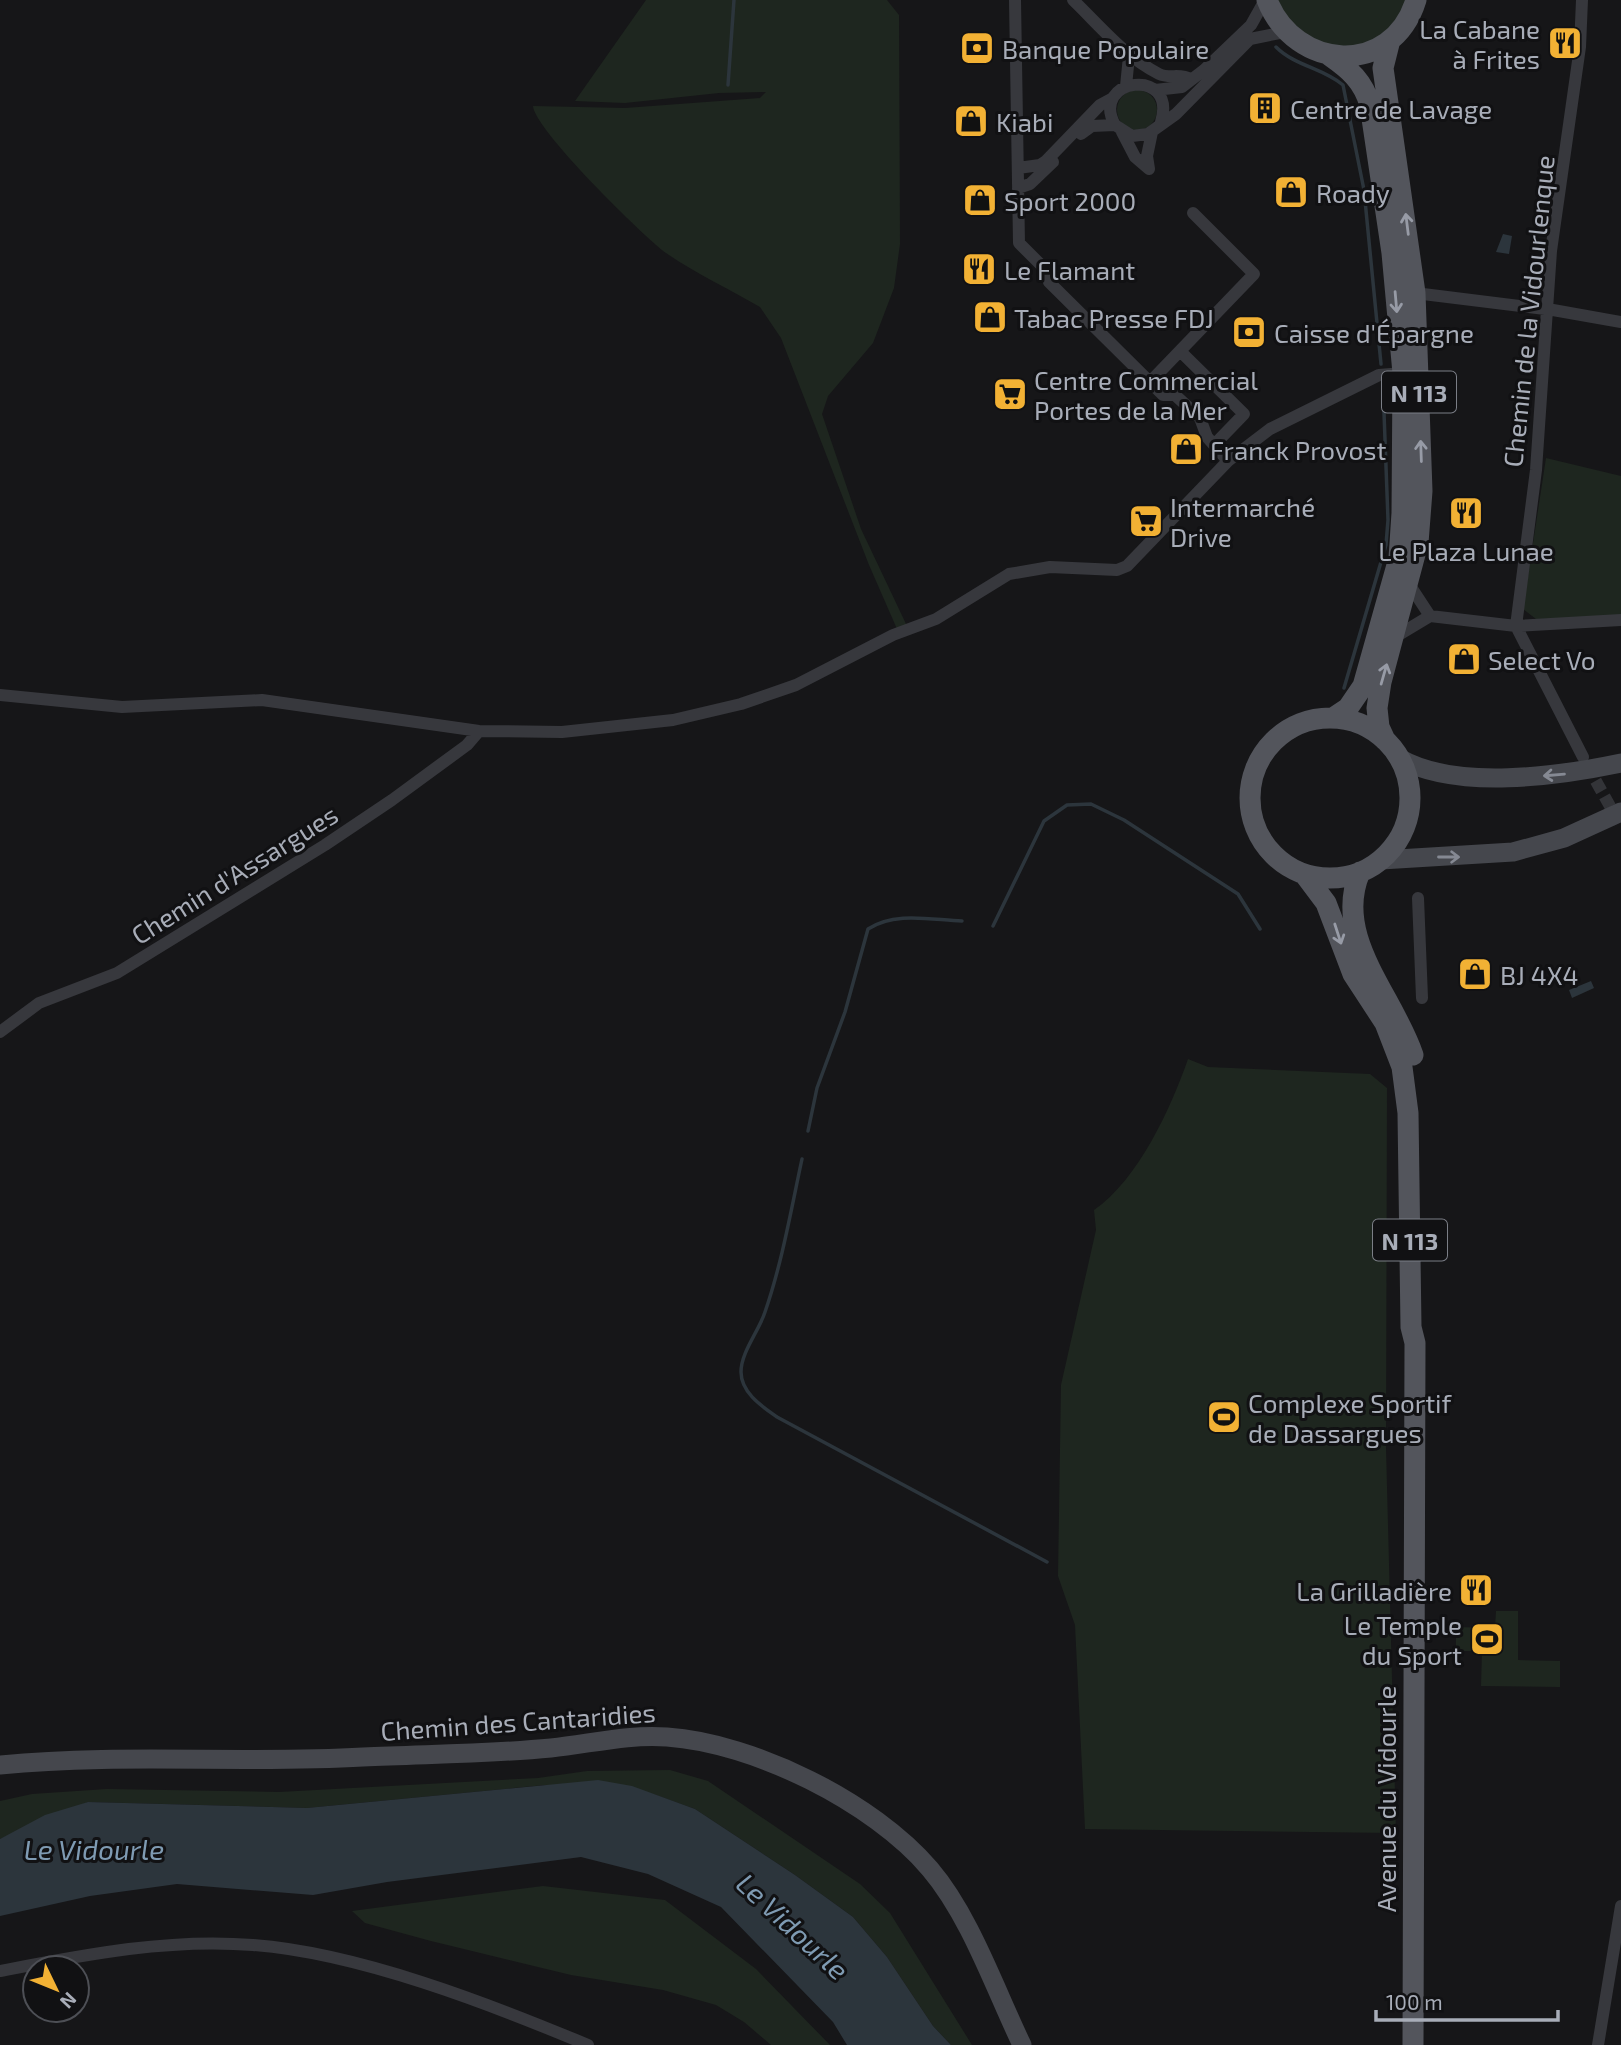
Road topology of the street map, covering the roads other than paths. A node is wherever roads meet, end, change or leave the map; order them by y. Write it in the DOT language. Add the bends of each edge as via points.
graph roads {
  1 [pos="1015,0"];
  2 [pos="1073,0"];
  3 [pos="1266,0"];
  4 [pos="1582,0"];
  5 [pos="1418,2"];
  6 [pos="1285,32"];
  7 [pos="1390,40"];
  8 [pos="1129,56"];
  9 [pos="1330,56"];
  10 [pos="1148,66"];
  11 [pos="1190,79"];
  12 [pos="1126,86"];
  13 [pos="1152,88"];
  14 [pos="1113,98"];
  15 [pos="1157,127"];
  16 [pos="1119,129"];
  17 [pos="1018,167"];
  18 [pos="1018,188"];
  19 [pos="1193,213"];
  20 [pos="1415,293"];
  21 [pos="1547,309"];
  22 [pos="1621,322"];
  23 [pos="1180,351"];
  24 [pos="1403,373"];
  25 [pos="1150,382"];
  26 [pos="1215,444"];
  27 [pos="1228,461"];
  28 [pos="1409,584"];
  29 [pos="1430,615"];
  30 [pos="1621,620"];
  31 [pos="1516,626"];
  32 [pos="1395,637"];
  33 [pos="0,695"];
  34 [pos="1333,718"];
  35 [pos="480,732"];
  36 [pos="1385,740"];
  37 [pos="1583,757"];
  38 [pos="1399,758"];
  39 [pos="1621,763"];
  40 [pos="1621,812"];
  41 [pos="1381,860"];
  42 [pos="1360,872"];
  43 [pos="1305,874"];
  44 [pos="1418,898"];
  45 [pos="1422,998"];
  46 [pos="0,1032"];
  47 [pos="1415,1343"];
  48 [pos="0,1765"];
  49 [pos="1621,1906"];
  50 [pos="0,1971"];
  51 [pos="588,2045"];
  52 [pos="1022,2045"];
  53 [pos="1413,2045"];
  54 [pos="1598,2045"];
  1 -- 17 [label="street"];
  2 -- 8 [label="street"];
  3 -- 6 [label="main road"];
  3 -- 11 [label="street" via="1251,24"];
  4 -- 21 [label="street, Chemin de la Vidourlenque"];
  5 -- 7 [label="main road"];
  6 -- 9 [label="main road" via="1298,43"];
  6 -- 15 [label="street" via="1250,39 1176,114"];
  7 -- 9 [label="main road" via="1356,55"];
  20 -- 7 [label="main road, N 113, one-way" via="1383,68"];
  8 -- 10 [label="street"];
  8 -- 12 [label="street"];
  9 -- 24 [label="main road, N 113, one-way" via="1354,73 1370,105 1392,253"];
  10 -- 11 [label="street" via="1168,77"];
  10 -- 13 [label="street"];
  11 -- 13 [label="street" via="1182,87"];
  12 -- 13 [label="street" via="1140,83"];
  12 -- 14 [label="street"];
  13 -- 15 [label="street" via="1164,107"];
  14 -- 16 [label="street" via="1111,109"];
  14 -- 17 [label="street" via="1104,101 1046,161"];
  15 -- 16 [label="street" via="1137,136"];
  15 -- 16 [label="street" via="1147,156 1149,169 1135,157"];
  16 -- 18 [label="street" via="1092,126 1033,182"];
  17 -- 18 [label="street"];
  18 -- 25 [label="street" via="1019,243 1046,270 1049,282"];
  19 -- 23 [label="street" via="1254,274"];
  20 -- 21 [label="street"];
  28 -- 20 [label="main road, N 113, one-way" via="1422,491"];
  21 -- 22 [label="street"];
  21 -- 31 [label="street, Chemin de la Vidourlenque" via="1536,470"];
  23 -- 25 [label="street"];
  23 -- 26 [label="street" via="1244,414"];
  24 -- 27 [label="street" via="1379,376 1312,406 1270,429"];
  24 -- 34 [label="main road, N 113" via="1399,558 1363,686 1349,708"];
  25 -- 26 [label="street" via="1186,404"];
  26 -- 27 [label="street"];
  27 -- 35 [label="street" via="1127,566 1117,570 1050,566 1009,574 945,615 893,635 796,685 714,710 562,732"];
  28 -- 29 [label="street"];
  28 -- 32 [label="main road, N 113"];
  29 -- 31 [label="street"];
  29 -- 32 [label="street"];
  30 -- 31 [label="street"];
  31 -- 37 [label="street"];
  36 -- 32 [label="main road, N 113, one-way" via="1377,708"];
  33 -- 35 [label="street" via="122,707 262,701"];
  34 -- 36 [label="main road" via="1356,723"];
  34 -- 43 [label="main road" via="1299,725 1270,745 1250,793 1253,820 1264,844 1282,862"];
  35 -- 46 [label="street, Chemin d'Assargues" via="326,845 117,973 39,1003"];
  36 -- 38 [label="main road"];
  39 -- 38 [label="street, one-way" via="1563,774 1503,777 1428,771"];
  38 -- 41 [label="main road" via="1409,784 1408,812 1399,839"];
  41 -- 40 [label="street, one-way" via="1513,852 1564,838"];
  41 -- 42 [label="main road"];
  42 -- 43 [label="main road" via="1327,878"];
  42 -- 47 [label="main road, Avenue du Vidourle / N 113" via="1350,906 1353,923 1365,958 1403,1025 1420,1090 1420,1327"];
  43 -- 47 [label="main road, Avenue du Vidourle / N 113, one-way" via="1326,903 1353,974 1385,1023 1402,1067 1408,1113 1411,1327"];
  44 -- 45 [label="street"];
  47 -- 53 [label="main road, Avenue du Vidourle / N 113"];
  48 -- 52 [label="street, Chemin des Cantaridies" via="113,1759 337,1759 530,1750 630,1737 719,1745 846,1800 929,1868 951,1898"];
  49 -- 54 [label="street"];
  50 -- 51 [label="street" via="122,1949 253,1945 300,1951 389,1974 502,2010"];
}
